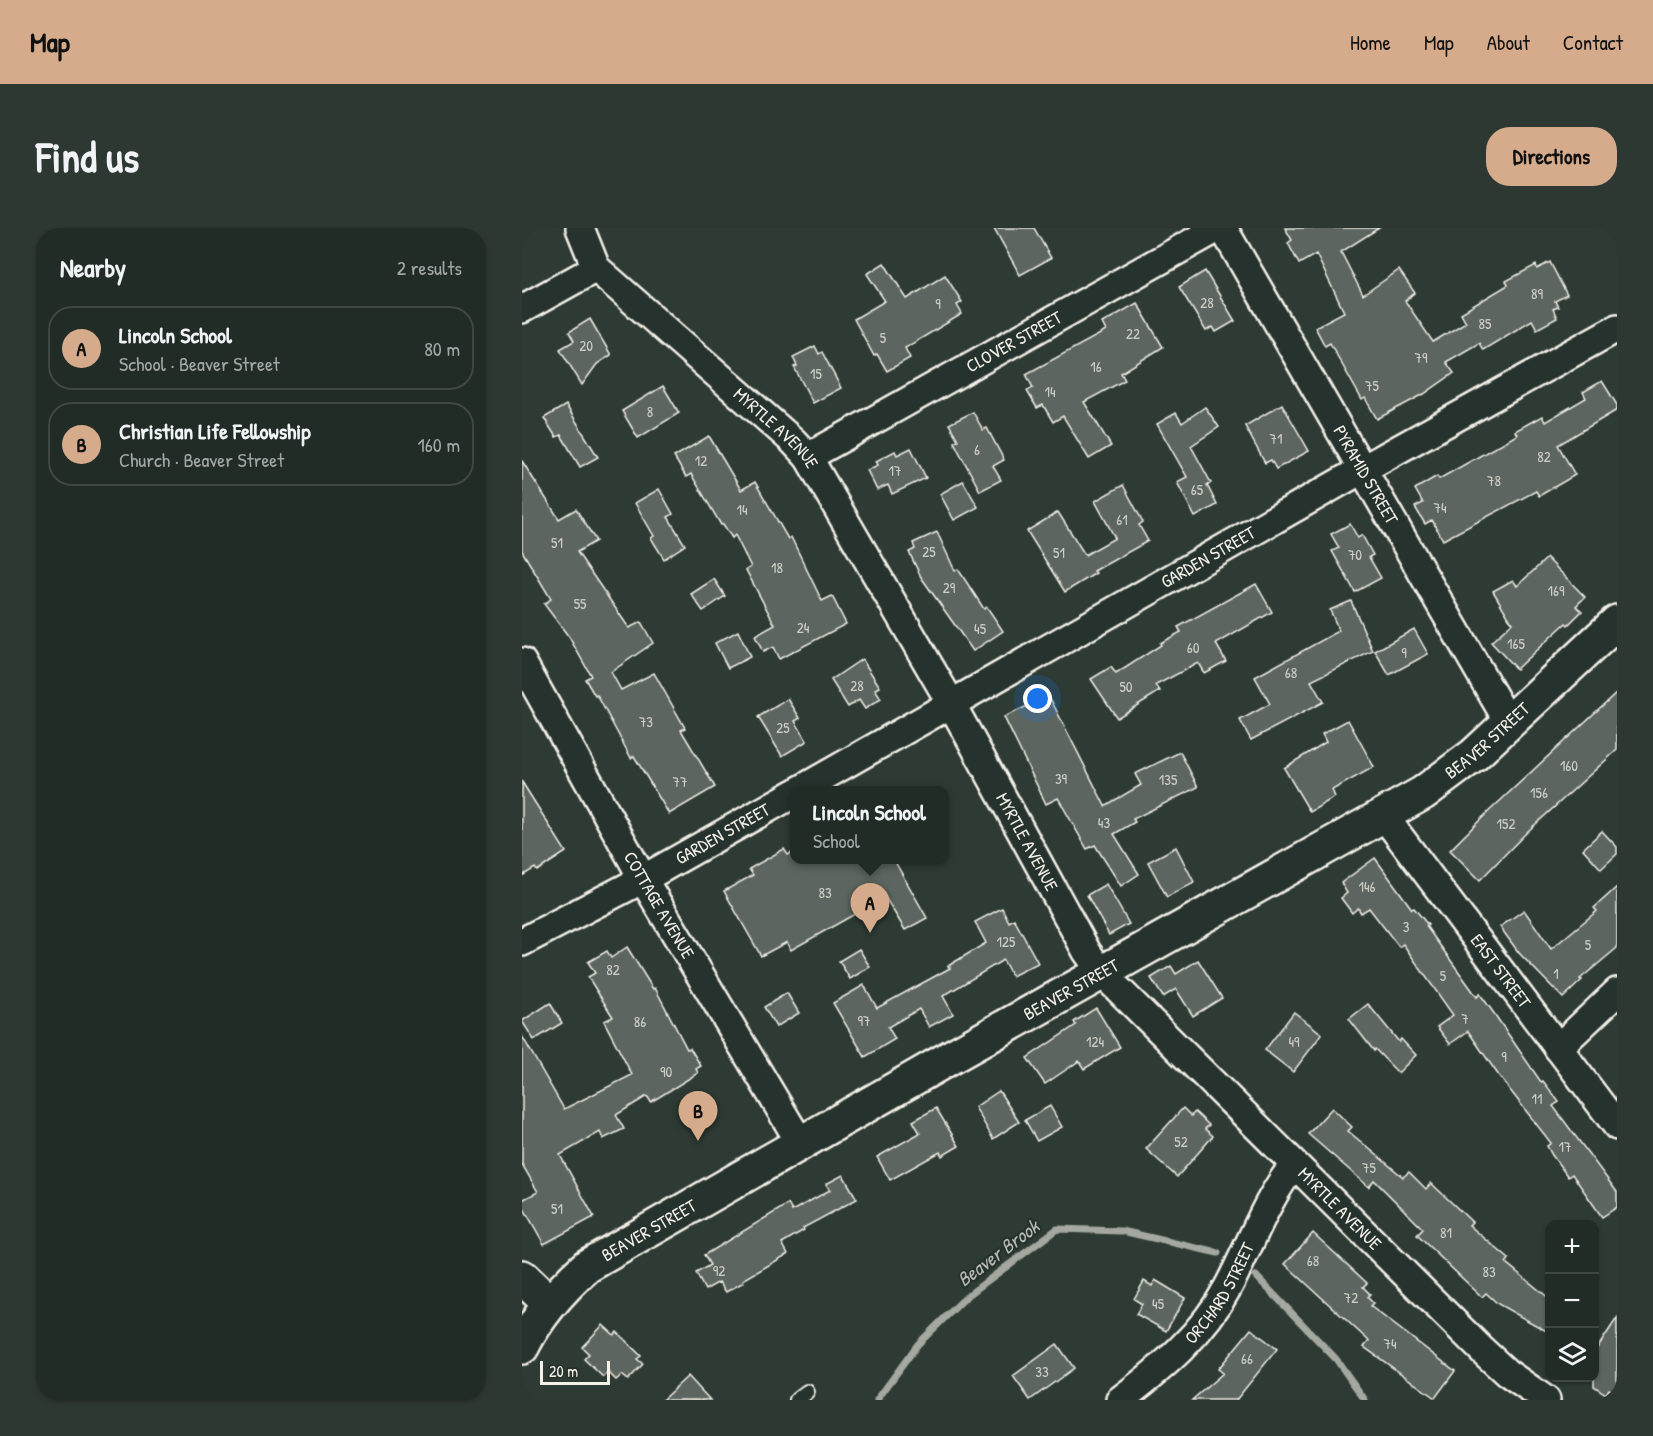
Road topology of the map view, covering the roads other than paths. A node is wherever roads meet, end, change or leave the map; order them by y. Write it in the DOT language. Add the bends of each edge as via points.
graph roads {
  1 [pos="580,228"];
  2 [pos="1221,228"];
  3 [pos="596,268"];
  4 [pos="522,309"];
  5 [pos="1617,328"];
  6 [pos="808,457"];
  7 [pos="1362,469"];
  8 [pos="1617,622"];
  9 [pos="522,662"];
  10 [pos="952,705"];
  11 [pos="1509,723"];
  12 [pos="807,786"];
  13 [pos="790,796"];
  14 [pos="1384,816"];
  15 [pos="643,879"];
  16 [pos="522,942"];
  17 [pos="1102,973"];
  18 [pos="1617,992"];
  19 [pos="1558,1048"];
  20 [pos="1617,1126"];
  21 [pos="801,1144"];
  22 [pos="1294,1165"];
  23 [pos="522,1277"];
  24 [pos="549,1303"];
  25 [pos="522,1347"];
  26 [pos="1120,1400"];
  27 [pos="1546,1400"];
  1 -- 3 [label="street, MYRTLE AVENUE"];
  2 -- 6 [label="street, CLOVER STREET"];
  2 -- 7 [label="street, PYRAMID STREET"];
  3 -- 4 [label="street"];
  3 -- 6 [label="street, MYRTLE AVENUE"];
  5 -- 7 [label="street, GARDEN STREET"];
  6 -- 10 [label="street, MYRTLE AVENUE"];
  7 -- 10 [label="street, GARDEN STREET"];
  7 -- 11 [label="street, PYRAMID STREET"];
  8 -- 11 [label="street, BEAVER STREET"];
  9 -- 15 [label="street, COTTAGE AVENUE"];
  10 -- 12 [label="street, GARDEN STREET"];
  10 -- 17 [label="street, MYRTLE AVENUE"];
  11 -- 14 [label="street, BEAVER STREET" via="1453,772"];
  13 -- 15 [label="street, GARDEN STREET"];
  14 -- 17 [label="street, BEAVER STREET"];
  14 -- 19 [label="street, EAST STREET"];
  15 -- 16 [label="street, GARDEN STREET"];
  15 -- 21 [label="street, COTTAGE AVENUE"];
  17 -- 21 [label="street, BEAVER STREET"];
  17 -- 22 [label="street, MYRTLE AVENUE"];
  18 -- 19 [label="street"];
  19 -- 20 [label="street, EAST STREET"];
  21 -- 24 [label="street, BEAVER STREET" via="587,1266"];
  22 -- 26 [label="street, ORCHARD STREET" via="1212,1312 1177,1354"];
  22 -- 27 [label="street, MYRTLE AVENUE" via="1483,1351"];
  23 -- 24 [label="street"];
  24 -- 25 [label="street, BEAVER STREET"];
}
